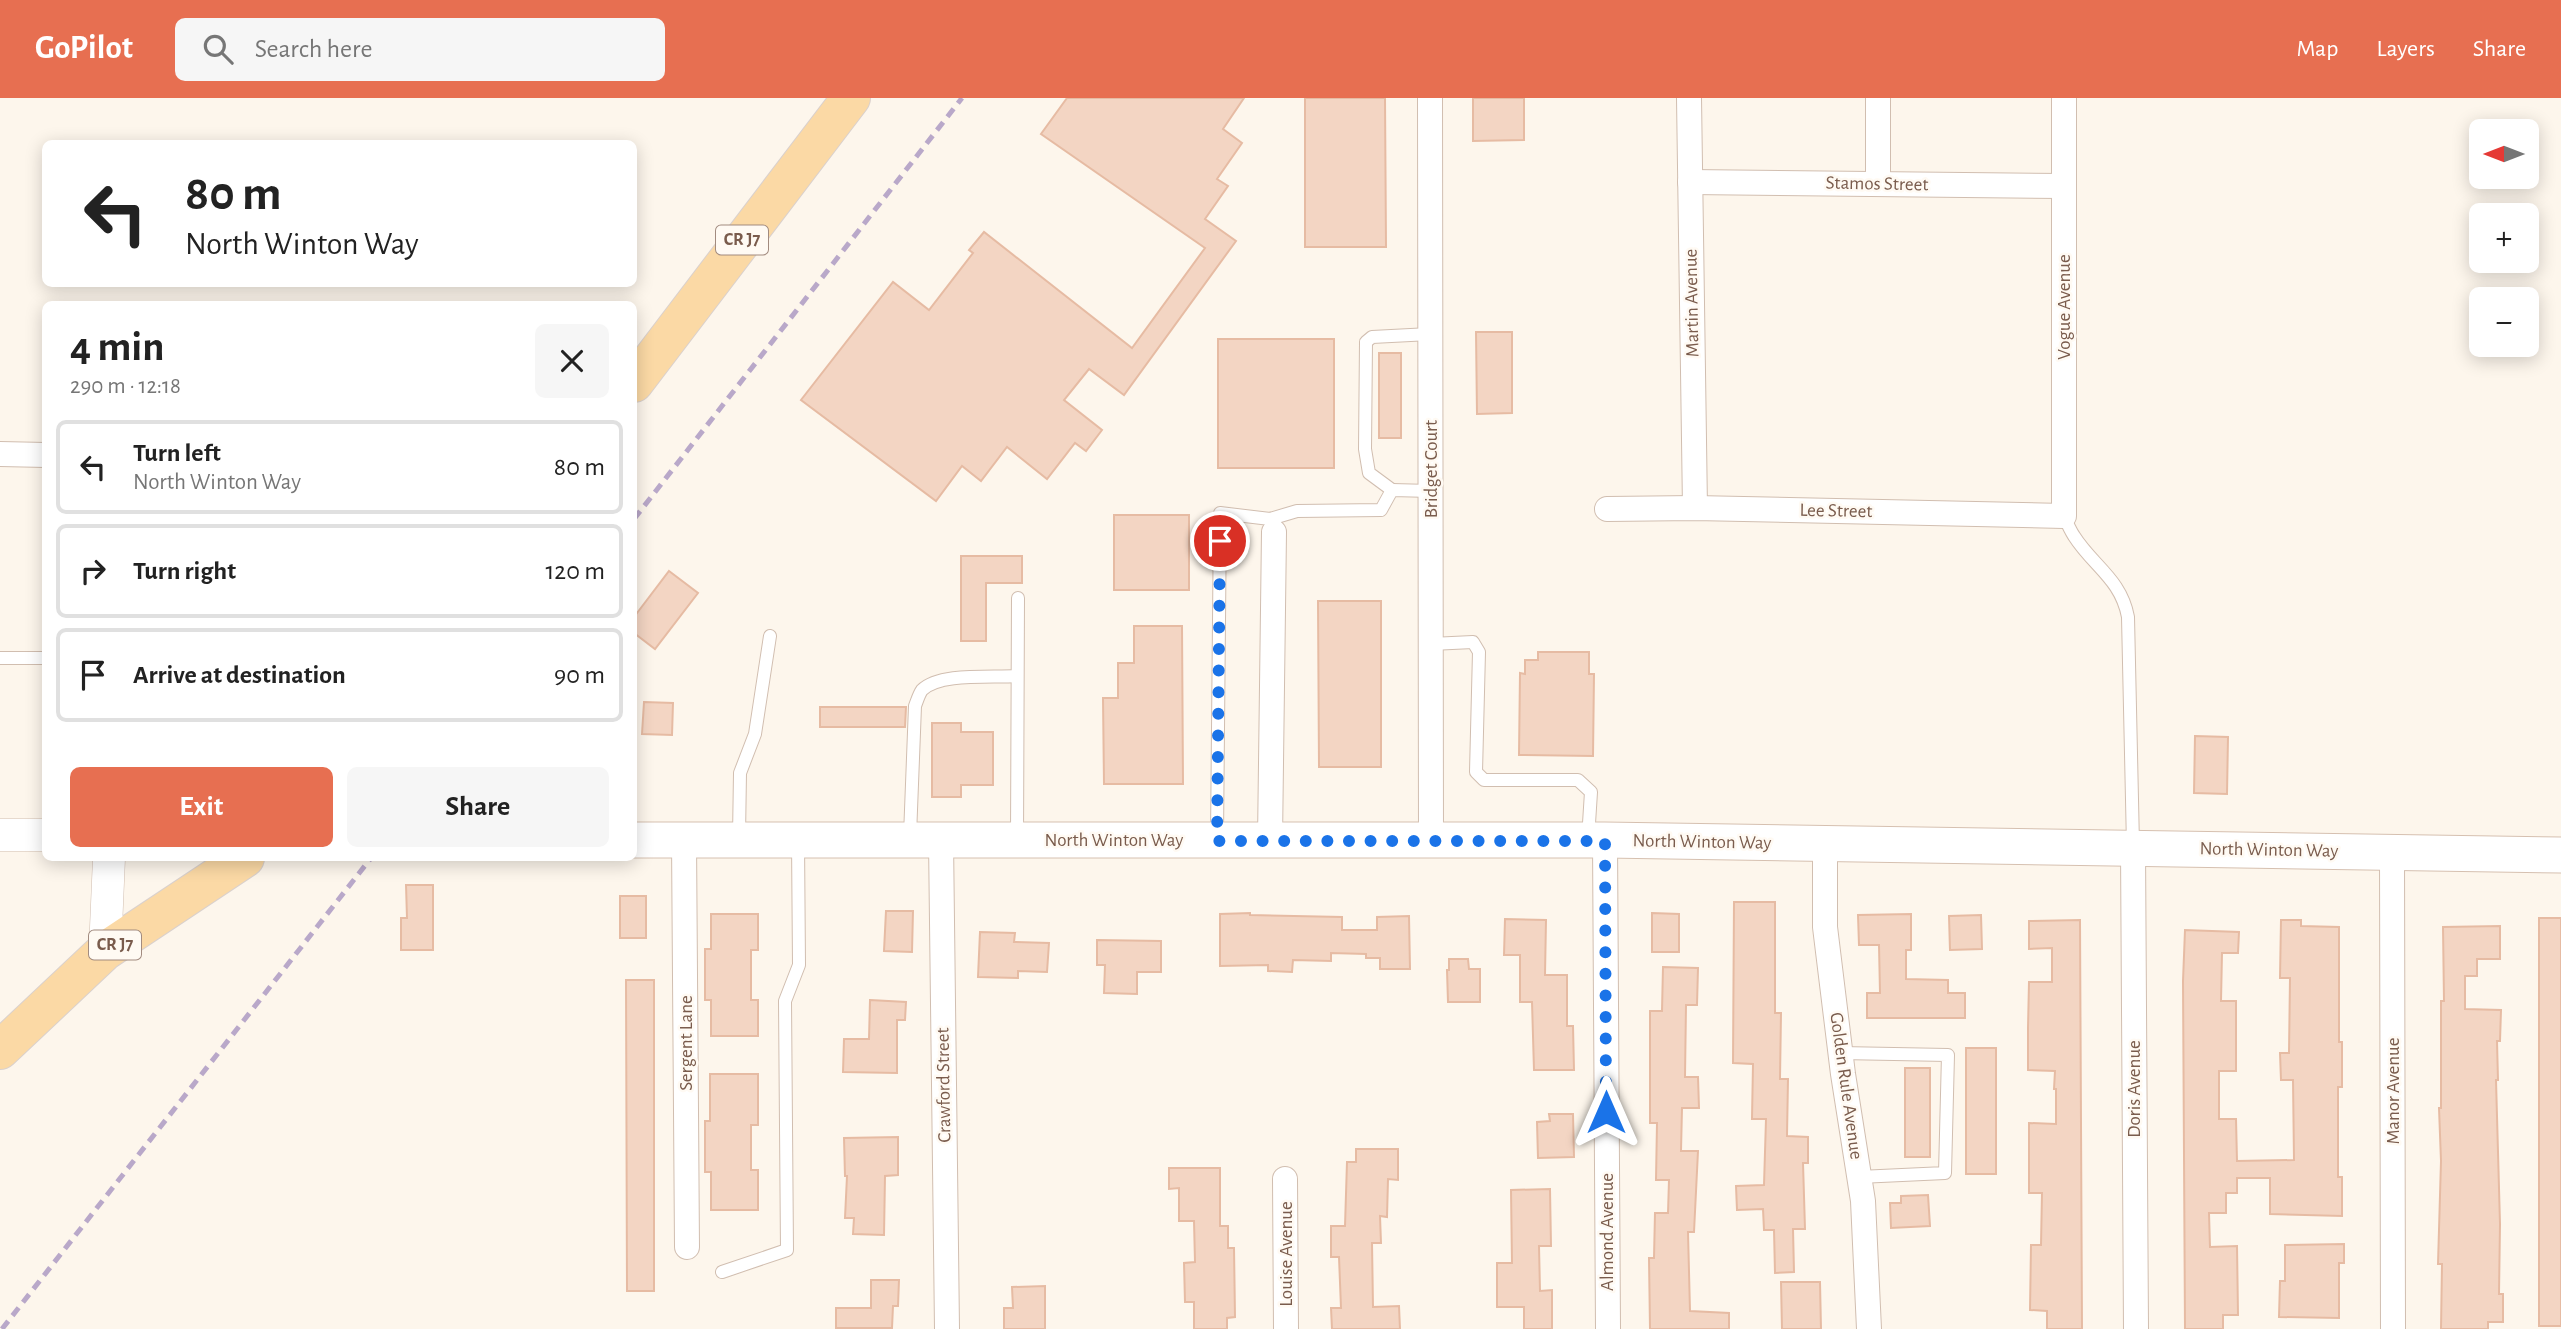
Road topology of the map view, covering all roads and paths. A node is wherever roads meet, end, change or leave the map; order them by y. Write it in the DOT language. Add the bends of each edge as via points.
graph roads {
  1 [pos="851,98"];
  2 [pos="1430,98"];
  3 [pos="1689,98"];
  4 [pos="1878,98"];
  5 [pos="2064,98"];
  6 [pos="1689,182"];
  7 [pos="1878,184"];
  8 [pos="2064,186"];
  9 [pos="1430,334"];
  10 [pos="637,379"];
  11 [pos="0,454"];
  12 [pos="42,455"];
  13 [pos="1392,490"];
  14 [pos="1431,491"];
  15 [pos="1695,508"];
  16 [pos="1607,509"];
  17 [pos="2064,516"];
  18 [pos="1272,525"];
  19 [pos="1018,598"];
  20 [pos="770,636"];
  21 [pos="1431,644"];
  22 [pos="0,658"];
  23 [pos="42,658"];
  24 [pos="1017,676"];
  25 [pos="0,835"];
  26 [pos="42,835"];
  27 [pos="637,840"];
  28 [pos="684,840"];
  29 [pos="739,840"];
  30 [pos="798,840"];
  31 [pos="926,840"];
  32 [pos="1017,841"];
  33 [pos="1217,841"];
  34 [pos="1270,841"];
  35 [pos="1431,841"];
  36 [pos="1596,841"];
  37 [pos="1825,844"];
  38 [pos="2133,848"];
  39 [pos="2392,852"];
  40 [pos="2561,855"];
  41 [pos="109,861"];
  42 [pos="240,861"];
  43 [pos="105,951"];
  44 [pos="0,1050"];
  45 [pos="1840,1053"];
  46 [pos="1859,1177"];
  47 [pos="1285,1179"];
  48 [pos="687,1247"];
  49 [pos="722,1272"];
  50 [pos="947,1329"];
  51 [pos="1286,1329"];
  52 [pos="1608,1329"];
  53 [pos="1869,1329"];
  54 [pos="2136,1329"];
  55 [pos="2393,1329"];
  1 -- 10 [label="main road, CR J7"];
  2 -- 9 [label="street, Bridget Court"];
  3 -- 6 [label="street, Martin Avenue"];
  4 -- 7 [label="street"];
  5 -- 8 [label="street, Vogue Avenue"];
  6 -- 7 [label="street, Stamos Street"];
  6 -- 15 [label="street, Martin Avenue"];
  7 -- 8 [label="street, Stamos Street"];
  8 -- 17 [label="street, Vogue Avenue"];
  9 -- 13 [label="lane" via="1372,337 1366,342 1364,449 1369,473"];
  9 -- 14 [label="street, Bridget Court"];
  11 -- 12 [label="street"];
  13 -- 14 [label="lane"];
  13 -- 18 [label="lane" via="1381,510 1297,511"];
  14 -- 21 [label="street, Bridget Court"];
  15 -- 16 [label="street, Lee Street"];
  15 -- 17 [label="street, Lee Street"];
  17 -- 38 [label="lane" via="2074,537 2125,599"];
  18 -- 33 [label="lane" via="1220,513"];
  18 -- 34 [label="street"];
  19 -- 24 [label="lane"];
  20 -- 29 [label="lane" via="755,734 740,773"];
  21 -- 35 [label="street, Bridget Court"];
  21 -- 36 [label="lane" via="1473,642 1479,652 1476,772 1484,780 1578,780 1591,792"];
  22 -- 23 [label="lane"];
  24 -- 31 [label="lane" via="938,681 922,691 915,706"];
  24 -- 32 [label="lane"];
  25 -- 26 [label="street"];
  27 -- 28 [label="main road, North Winton Way"];
  28 -- 29 [label="main road, North Winton Way"];
  28 -- 48 [label="street, Sergent Lane"];
  29 -- 30 [label="main road, North Winton Way"];
  30 -- 31 [label="main road, North Winton Way"];
  30 -- 49 [label="lane" via="799,965 785,1001 787,1250"];
  31 -- 32 [label="main road, North Winton Way"];
  31 -- 50 [label="street, Crawford Street"];
  32 -- 33 [label="main road, North Winton Way"];
  33 -- 34 [label="main road, North Winton Way"];
  34 -- 35 [label="main road, North Winton Way"];
  35 -- 36 [label="main road, North Winton Way"];
  36 -- 37 [label="main road, North Winton Way"];
  36 -- 52 [label="street, Almond Avenue"];
  37 -- 38 [label="main road, North Winton Way"];
  37 -- 45 [label="street, Golden Rule Avenue" via="1825,927"];
  38 -- 39 [label="main road, North Winton Way"];
  38 -- 54 [label="street, Doris Avenue"];
  39 -- 40 [label="main road, North Winton Way"];
  39 -- 55 [label="street, Manor Avenue"];
  41 -- 43 [label="street"];
  42 -- 43 [label="main road, CR J7"];
  43 -- 44 [label="main road, CR J7"];
  45 -- 46 [label="street, Golden Rule Avenue"];
  45 -- 46 [label="lane" via="1948,1055 1945,1173"];
  46 -- 53 [label="street, Golden Rule Avenue"];
  47 -- 51 [label="street, Louise Avenue"];
}
